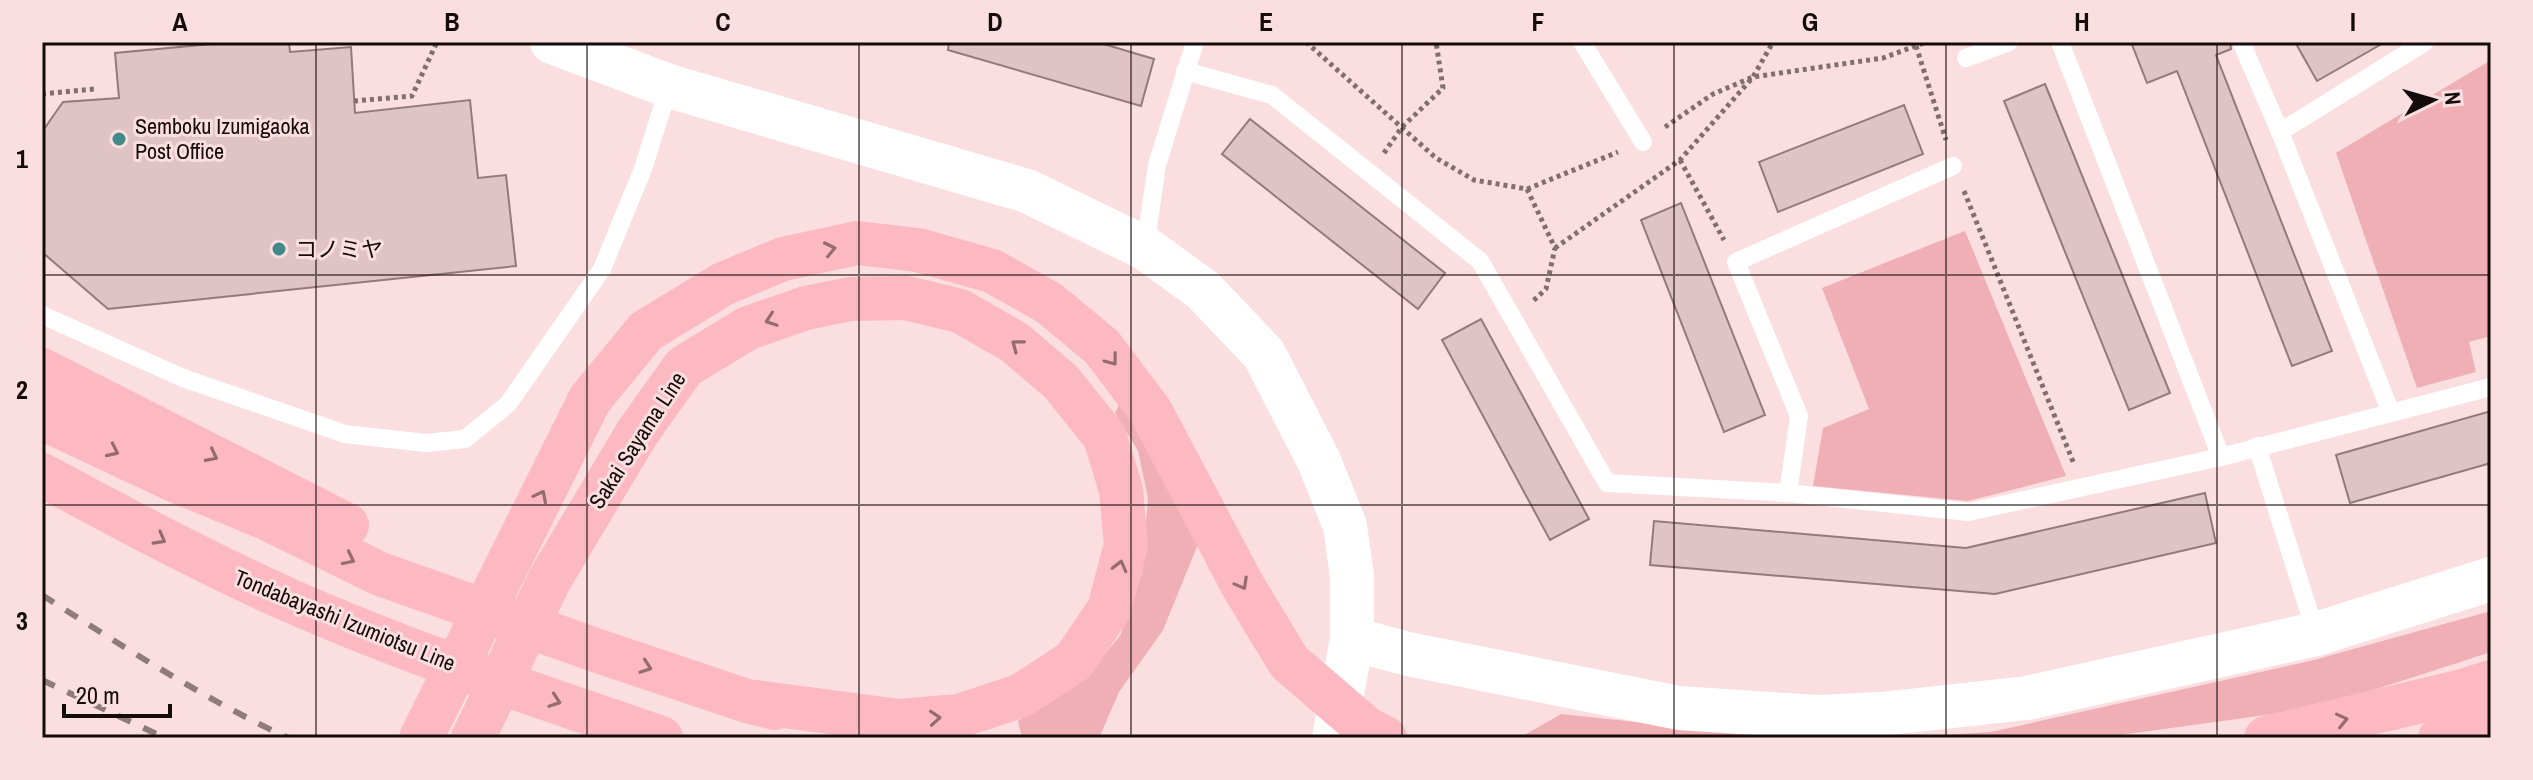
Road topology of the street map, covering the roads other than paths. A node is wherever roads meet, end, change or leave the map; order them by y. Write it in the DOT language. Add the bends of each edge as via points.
graph roads {
  1 [pos="552,42"];
  2 [pos="1195,42"];
  3 [pos="1582,42"];
  4 [pos="2009,42"];
  5 [pos="2060,42"];
  6 [pos="2425,42"];
  7 [pos="2242,44"];
  8 [pos="1966,58"];
  9 [pos="1185,71"];
  10 [pos="669,86"];
  11 [pos="2280,132"];
  12 [pos="1643,142"];
  13 [pos="1953,166"];
  14 [pos="1145,248"];
  15 [pos="42,315"];
  16 [pos="42,370"];
  17 [pos="2491,387"];
  18 [pos="2391,413"];
  19 [pos="42,418"];
  20 [pos="2257,446"];
  21 [pos="2221,457"];
  22 [pos="42,475"];
  23 [pos="1788,493"];
  24 [pos="2491,579"];
  25 [pos="2316,634"];
  26 [pos="1351,644"];
  27 [pos="601,652"];
  28 [pos="2491,682"];
  29 [pos="747,701"];
  30 [pos="2491,724"];
  31 [pos="421,738"];
  32 [pos="473,738"];
  33 [pos="661,738"];
  34 [pos="893,738"];
  35 [pos="1334,738"];
  36 [pos="1385,738"];
  37 [pos="2266,738"];
  38 [pos="2440,738"];
  1 -- 10 [label="street"];
  2 -- 9 [label="lane"];
  3 -- 12 [label="lane"];
  4 -- 8 [label="lane"];
  5 -- 21 [label="lane"];
  6 -- 11 [label="lane"];
  7 -- 11 [label="lane"];
  9 -- 14 [label="lane" via="1157,165"];
  9 -- 23 [label="lane" via="1272,95 1480,261 1607,483"];
  10 -- 14 [label="street" via="1027,191"];
  10 -- 15 [label="lane" via="643,169 602,269 508,404 465,439 426,443 345,434 183,378"];
  11 -- 18 [label="lane"];
  13 -- 23 [label="lane" via="1736,262 1799,416"];
  14 -- 26 [label="street" via="1203,290 1264,354 1319,461 1345,526 1352,576"];
  16 -- 27 [label="main road, one-way"];
  17 -- 18 [label="lane"];
  18 -- 20 [label="lane"];
  19 -- 27 [label="main road, one-way" via="380,574"];
  20 -- 21 [label="lane"];
  20 -- 25 [label="lane"];
  21 -- 23 [label="lane" via="1969,512"];
  22 -- 33 [label="main road, Tondabayashi Izumiotsu Line, one-way" via="177,549 292,602"];
  24 -- 25 [label="street"];
  25 -- 26 [label="street" via="2027,698 1817,717 1679,708"];
  26 -- 35 [label="street"];
  27 -- 29 [label="main road, one-way"];
  37 -- 28 [label="main road, one-way"];
  29 -- 32 [label="main road, Sakai Sayama Line, one-way" via="899,721 959,716 1020,696 1074,661 1109,609 1126,545 1121,490 1105,437 1061,382 1014,342 960,311 906,298 850,299 748,328 684,367 637,433 550,579"];
  29 -- 34 [label="main road"];
  30 -- 38 [label="main road"];
  31 -- 36 [label="main road, one-way" via="590,399 646,331 723,284 783,259 857,243 918,250 992,271 1049,303 1102,347 1151,412 1289,662 1367,729"];
}
